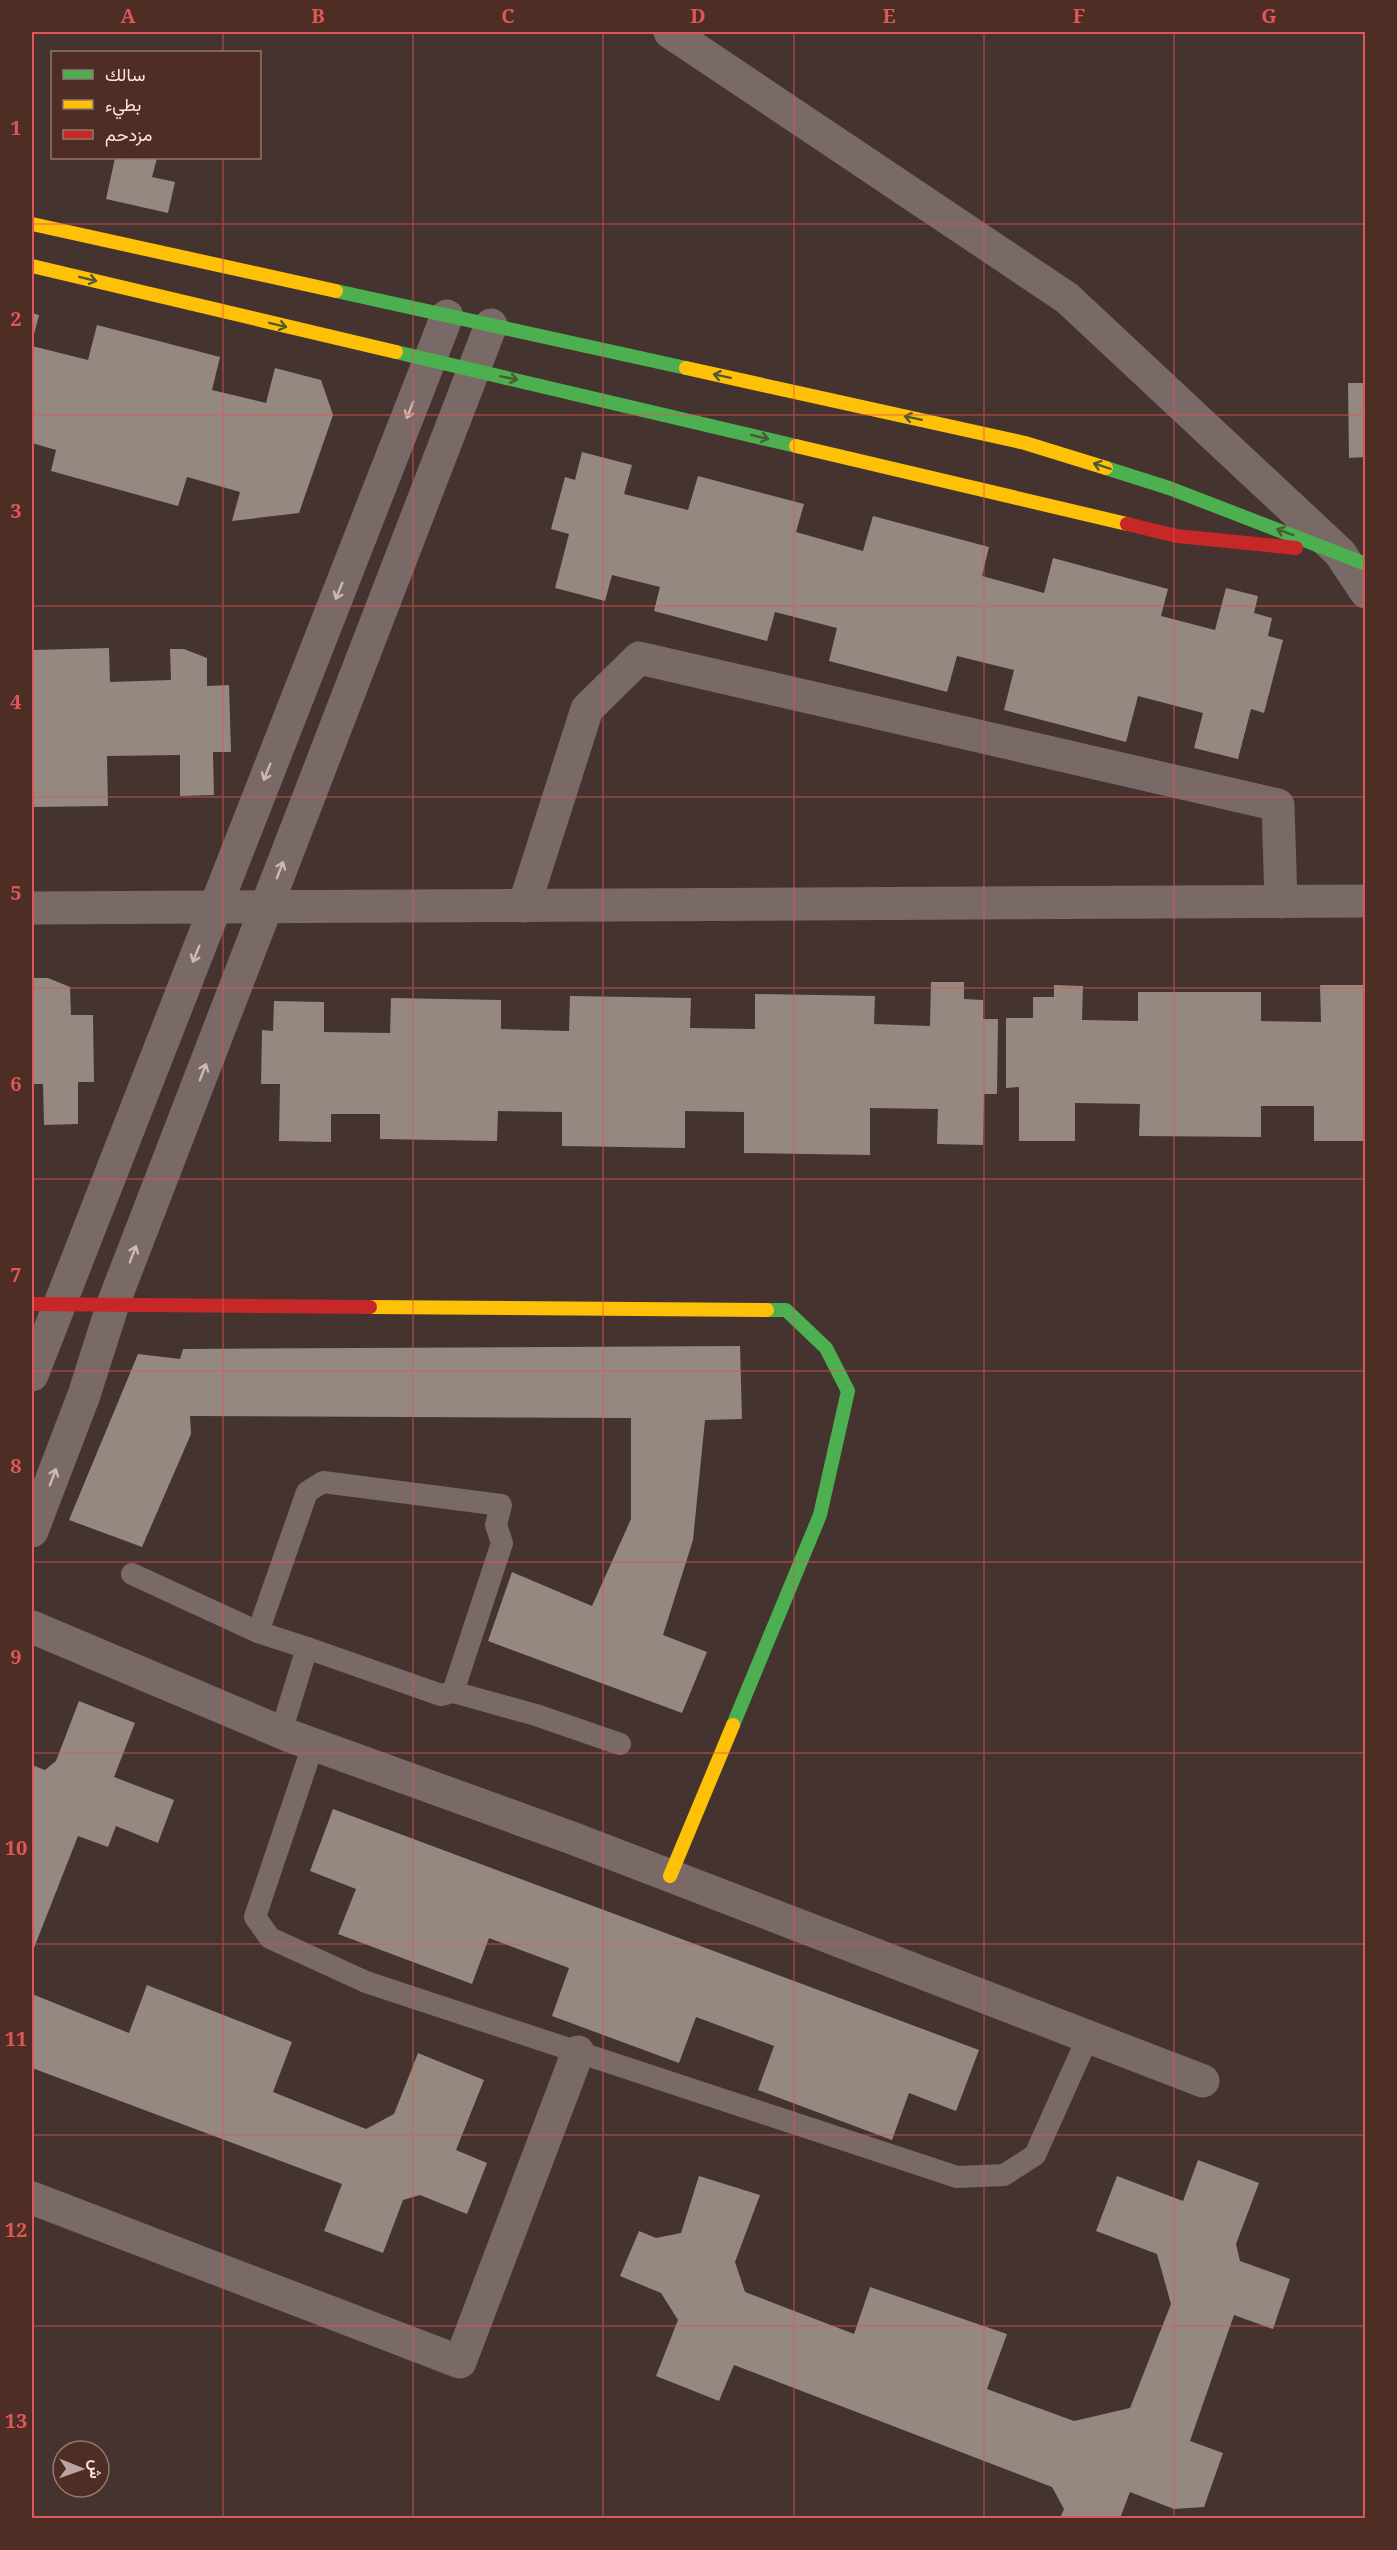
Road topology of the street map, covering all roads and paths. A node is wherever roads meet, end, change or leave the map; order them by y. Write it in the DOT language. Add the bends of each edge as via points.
graph roads {
  1 [pos="670,32"];
  2 [pos="32,224"];
  3 [pos="32,266"];
  4 [pos="447,316"];
  5 [pos="490,325"];
  6 [pos="429,361"];
  7 [pos="473,371"];
  8 [pos="1353,558"];
  9 [pos="1365,592"];
  10 [pos="1365,901"];
  11 [pos="1281,902"];
  12 [pos="214,906"];
  13 [pos="524,906"];
  14 [pos="266,907"];
  15 [pos="32,908"];
  16 [pos="44,1304"];
  17 [pos="113,1304"];
  18 [pos="32,1375"];
  19 [pos="32,1531"];
  20 [pos="132,1574"];
  21 [pos="32,1627"];
  22 [pos="258,1632"];
  23 [pos="307,1648"];
  24 [pos="453,1692"];
  25 [pos="281,1732"];
  26 [pos="620,1744"];
  27 [pos="313,1745"];
  28 [pos="670,1876"];
  29 [pos="1088,2037"];
  30 [pos="578,2052"];
  31 [pos="1203,2081"];
  32 [pos="32,2198"];
  1 -- 8 [label="street" via="1067,298"];
  2 -- 4 [label="street"];
  3 -- 6 [label="street, one-way"];
  4 -- 5 [label="street"];
  4 -- 6 [label="street"];
  5 -- 7 [label="street"];
  8 -- 5 [label="street, one-way" via="1169,488 1025,443"];
  6 -- 7 [label="street"];
  6 -- 12 [label="street, one-way"];
  7 -- 8 [label="street, one-way" via="1177,536"];
  14 -- 7 [label="street, one-way"];
  8 -- 9 [label="street"];
  10 -- 11 [label="street"];
  11 -- 13 [label="street"];
  11 -- 13 [label="street" via="1278,805 639,658 587,709"];
  12 -- 14 [label="street"];
  12 -- 15 [label="street"];
  12 -- 16 [label="street, one-way"];
  13 -- 14 [label="street"];
  17 -- 14 [label="street, one-way"];
  16 -- 17 [label="street"];
  16 -- 18 [label="street"];
  19 -- 17 [label="street, one-way" via="84,1395"];
  17 -- 28 [label="street" via="786,1310 826,1348 848,1391 820,1515"];
  20 -- 22 [label="lane"];
  21 -- 25 [label="street"];
  22 -- 23 [label="lane"];
  22 -- 24 [label="lane" via="306,1492 323,1482 501,1505 496,1525 502,1543"];
  23 -- 24 [label="lane" via="441,1695"];
  23 -- 25 [label="lane"];
  24 -- 26 [label="lane"];
  25 -- 27 [label="street"];
  27 -- 28 [label="street"];
  27 -- 30 [label="lane" via="255,1917 270,1938 366,1982"];
  28 -- 29 [label="street"];
  29 -- 30 [label="lane" via="1035,2155 1004,2175 957,2177"];
  29 -- 31 [label="street"];
  30 -- 32 [label="street" via="460,2362"];
}
